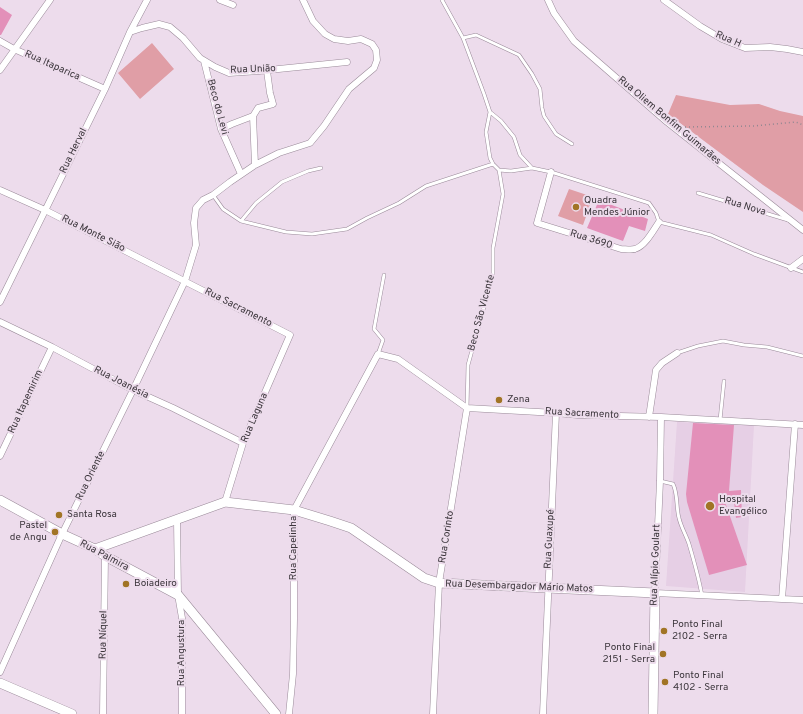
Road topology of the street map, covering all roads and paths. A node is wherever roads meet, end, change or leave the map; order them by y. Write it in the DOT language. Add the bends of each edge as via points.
graph roads {
  1 [pos="50,0"];
  2 [pos="147,0"];
  3 [pos="220,0"];
  4 [pos="303,0"];
  5 [pos="442,0"];
  6 [pos="548,0"];
  7 [pos="664,0"];
  8 [pos="233,5"];
  9 [pos="130,32"];
  10 [pos="462,38"];
  11 [pos="0,41"];
  12 [pos="14,49"];
  13 [pos="803,52"];
  14 [pos="8,58"];
  15 [pos="0,59"];
  16 [pos="204,61"];
  17 [pos="347,62"];
  18 [pos="0,70"];
  19 [pos="267,70"];
  20 [pos="105,89"];
  21 [pos="490,112"];
  22 [pos="253,116"];
  23 [pos="803,125"];
  24 [pos="675,128"];
  25 [pos="221,129"];
  26 [pos="572,144"];
  27 [pos="493,164"];
  28 [pos="255,165"];
  29 [pos="321,168"];
  30 [pos="532,168"];
  31 [pos="499,170"];
  32 [pos="551,172"];
  33 [pos="241,174"];
  34 [pos="0,190"];
  35 [pos="698,193"];
  36 [pos="213,195"];
  37 [pos="45,210"];
  38 [pos="241,221"];
  39 [pos="791,221"];
  40 [pos="659,222"];
  41 [pos="803,230"];
  42 [pos="803,259"];
  43 [pos="791,268"];
  44 [pos="803,272"];
  45 [pos="384,275"];
  46 [pos="185,281"];
  47 [pos="0,302"];
  48 [pos="0,322"];
  49 [pos="290,336"];
  50 [pos="52,347"];
  51 [pos="676,353"];
  52 [pos="378,354"];
  53 [pos="803,356"];
  54 [pos="724,381"];
  55 [pos="134,390"];
  56 [pos="467,408"];
  57 [pos="556,413"];
  58 [pos="649,417"];
  59 [pos="661,417"];
  60 [pos="720,420"];
  61 [pos="803,420"];
  62 [pos="795,424"];
  63 [pos="803,425"];
  64 [pos="243,443"];
  65 [pos="0,456"];
  66 [pos="660,481"];
  67 [pos="0,500"];
  68 [pos="225,502"];
  69 [pos="294,510"];
  70 [pos="177,520"];
  71 [pos="62,534"];
  72 [pos="95,549"];
  73 [pos="105,556"];
  74 [pos="439,583"];
  75 [pos="548,588"];
  76 [pos="655,593"];
  77 [pos="178,595"];
  78 [pos="702,596"];
  79 [pos="782,599"];
  80 [pos="803,600"];
  81 [pos="0,672"];
  82 [pos="0,683"];
  83 [pos="72,714"];
  84 [pos="103,714"];
  85 [pos="182,714"];
  86 [pos="276,714"];
  87 [pos="289,714"];
  88 [pos="433,714"];
  89 [pos="543,714"];
  90 [pos="653,714"];
  1 -- 12 [label="street"];
  2 -- 9 [label="street, Rua Herval"];
  3 -- 8 [label="street"];
  4 -- 28 [label="street" via="313,21 324,34 334,39 360,39 372,44 376,50 377,60 374,68 349,89 310,143 279,153"];
  5 -- 10 [label="lane"];
  6 -- 24 [label="street, Rua Oliem Bonfim Guimarães" via="574,41"];
  7 -- 13 [label="street, Rua H" via="700,26 722,39 745,48 787,48"];
  9 -- 16 [label="street, Rua União" via="159,24 170,27"];
  9 -- 20 [label="street, Rua Herval"];
  10 -- 21 [label="lane"];
  10 -- 26 [label="lane" via="476,35 519,55 540,89 544,116 556,134"];
  11 -- 12 [label="street, Rua Itaparica"];
  12 -- 14 [label="street"];
  12 -- 20 [label="street, Rua Itaparica"];
  14 -- 15 [label="street"];
  14 -- 18 [label="street"];
  16 -- 19 [label="street, Rua União" via="229,72"];
  16 -- 25 [label="street, Beco do Levi"];
  17 -- 19 [label="street, Rua União"];
  19 -- 22 [label="street" via="273,104 258,108"];
  20 -- 37 [label="street, Rua Herval"];
  21 -- 27 [label="lane" via="486,132"];
  21 -- 30 [label="lane" via="514,137 520,156"];
  22 -- 25 [label="street"];
  22 -- 28 [label="street"];
  23 -- 24 [label="path" via="796,122"];
  24 -- 39 [label="street, Rua Oliem Bonfim Guimarães"];
  25 -- 33 [label="street, Beco do Levi"];
  27 -- 31 [label="lane"];
  27 -- 38 [label="lane" via="426,186 347,230 312,234 286,232"];
  28 -- 33 [label="street"];
  29 -- 38 [label="lane" via="282,182 256,203"];
  30 -- 31 [label="lane"];
  30 -- 32 [label="lane"];
  31 -- 56 [label="lane, Beco São Vicente" via="503,194 493,248 493,274 468,365"];
  32 -- 40 [label="lane" via="649,203 656,212"];
  32 -- 40 [label="street, Rua 3690" via="536,223 621,250 635,249 645,243"];
  33 -- 36 [label="street"];
  34 -- 37 [label="street, Rua Monte Sião"];
  35 -- 39 [label="lane, Rua Nova"];
  36 -- 38 [label="lane" via="223,209"];
  36 -- 46 [label="street, Rua Oriente" via="203,200 196,208 196,245"];
  37 -- 46 [label="street, Rua Monte Sião"];
  37 -- 47 [label="street, Rua Herval"];
  39 -- 41 [label="street, Rua Oliem Bonfim Guimarães"];
  40 -- 43 [label="lane" via="711,235"];
  42 -- 43 [label="street"];
  43 -- 44 [label="lane"];
  45 -- 52 [label="lane" via="374,329 383,340"];
  46 -- 49 [label="street, Rua Sacramento"];
  46 -- 55 [label="street, Rua Oriente"];
  48 -- 50 [label="street, Rua Joanésia"];
  49 -- 64 [label="street, Rua Laguna"];
  50 -- 55 [label="street, Rua Joanésia"];
  50 -- 65 [label="street, Rua Itapemirim"];
  51 -- 53 [label="lane" via="723,341 767,347"];
  51 -- 58 [label="street" via="656,370"];
  52 -- 56 [label="street" via="398,359"];
  52 -- 69 [label="street, Rua Capelinha"];
  54 -- 60 [label="lane"];
  55 -- 64 [label="street, Rua Joanésia"];
  55 -- 71 [label="street, Rua Oriente"];
  56 -- 57 [label="street, Rua Sacramento"];
  56 -- 74 [label="street, Rua Corinto"];
  57 -- 58 [label="street, Rua Sacramento"];
  57 -- 75 [label="street, Rua Guaxupé"];
  58 -- 59 [label="street, Rua Sacramento"];
  59 -- 60 [label="street, Rua Sacramento"];
  59 -- 66 [label="street, Rua Alípio Goulart"];
  60 -- 62 [label="street, Rua Sacramento"];
  61 -- 62 [label="lane"];
  62 -- 63 [label="street, Rua Sacramento"];
  62 -- 79 [label="street"];
  64 -- 68 [label="street, Rua Laguna"];
  66 -- 76 [label="street, Rua Alípio Goulart"];
  66 -- 78 [label="lane" via="673,484 675,489 679,518 689,543"];
  67 -- 71 [label="street, Rua Palmira"];
  68 -- 69 [label="street, Rua Desembargador Mário Matos"];
  68 -- 70 [label="street, Rua Desembargador Mário Matos"];
  69 -- 74 [label="street, Rua Desembargador Mário Matos" via="351,528 424,578"];
  69 -- 87 [label="street, Rua Capelinha" via="293,674"];
  70 -- 72 [label="street, Rua Desembargador Mário Matos"];
  70 -- 77 [label="street, Rua Angustura"];
  71 -- 72 [label="street, Rua Palmira"];
  71 -- 81 [label="street, Rua Oriente"];
  72 -- 73 [label="street, Rua Palmira"];
  73 -- 77 [label="street, Rua Palmira"];
  73 -- 84 [label="street, Rua Níquel"];
  74 -- 75 [label="street, Rua Desembargador Mário Matos"];
  74 -- 88 [label="street, Rua Corinto"];
  75 -- 76 [label="street, Rua Desembargador Mário Matos"];
  75 -- 89 [label="street, Rua Guaxupé"];
  76 -- 78 [label="street, Rua Desembargador Mário Matos"];
  76 -- 90 [label="street, Rua Alípio Goulart"];
  77 -- 85 [label="street, Rua Angustura" via="182,618"];
  77 -- 86 [label="street, Rua Palmira"];
  78 -- 79 [label="street, Rua Desembargador Mário Matos"];
  79 -- 80 [label="street, Rua Desembargador Mário Matos"];
  82 -- 83 [label="street"];
}
